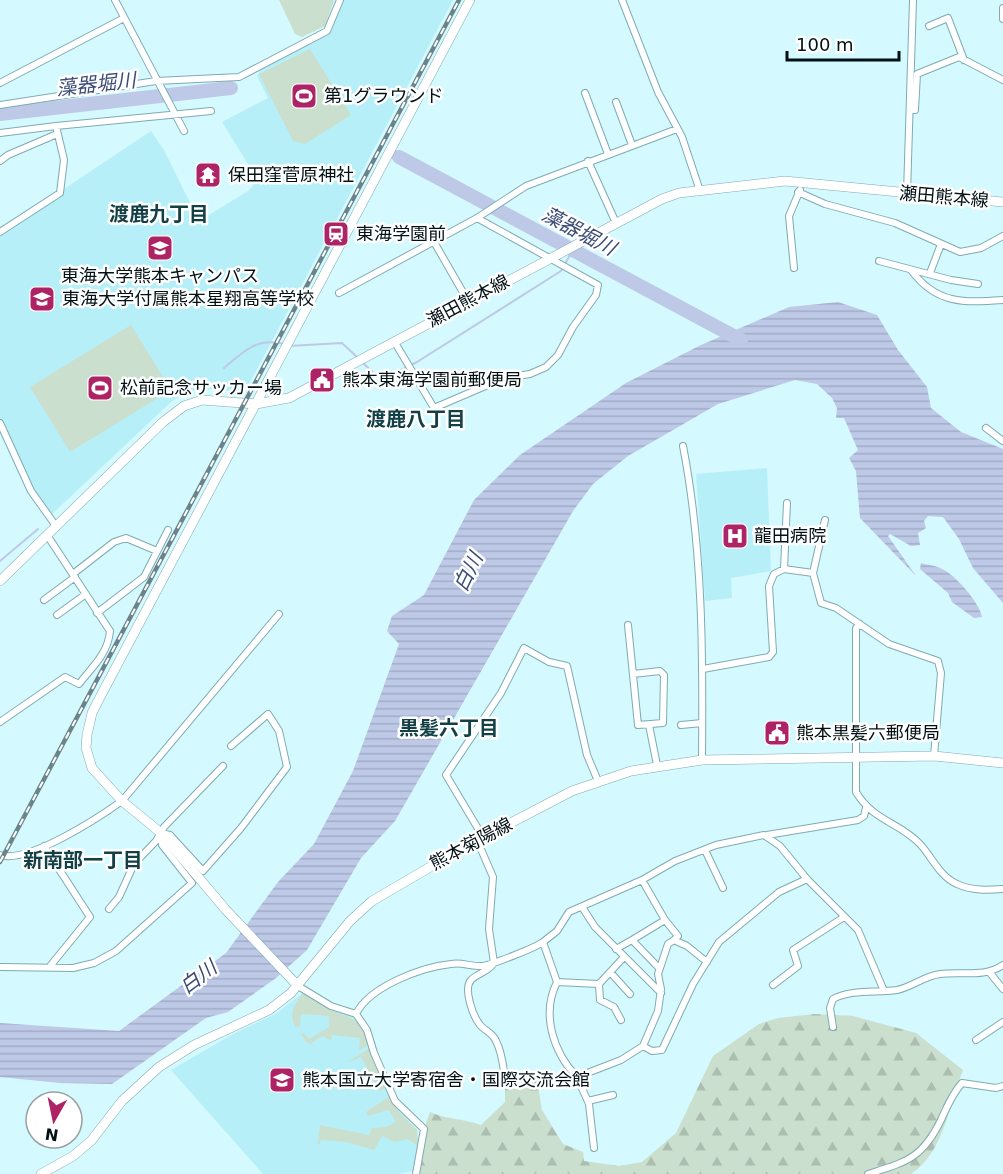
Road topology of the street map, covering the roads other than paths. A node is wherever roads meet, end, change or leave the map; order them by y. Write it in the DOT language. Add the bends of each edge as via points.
graph roads {
  1 [pos="115,0"];
  2 [pos="340,0"];
  3 [pos="470,0"];
  4 [pos="621,0"];
  5 [pos="913,0"];
  6 [pos="998,0"];
  7 [pos="1003,8"];
  8 [pos="124,18"];
  9 [pos="1003,19"];
  10 [pos="929,26"];
  11 [pos="965,61"];
  12 [pos="1003,80"];
  13 [pos="0,83"];
  14 [pos="158,83"];
  15 [pos="585,93"];
  16 [pos="616,102"];
  17 [pos="0,105"];
  18 [pos="910,110"];
  19 [pos="211,111"];
  20 [pos="174,113"];
  21 [pos="56,126"];
  22 [pos="677,129"];
  23 [pos="184,131"];
  24 [pos="0,133"];
  25 [pos="57,134"];
  26 [pos="632,145"];
  27 [pos="608,154"];
  28 [pos="0,161"];
  29 [pos="588,161"];
  30 [pos="804,183"];
  31 [pos="700,191"];
  32 [pos="798,192"];
  33 [pos="907,193"];
  34 [pos="1003,202"];
  35 [pos="477,218"];
  36 [pos="616,223"];
  37 [pos="0,232"];
  38 [pos="1003,236"];
  39 [pos="434,242"];
  40 [pos="940,244"];
  41 [pos="553,257"];
  42 [pos="879,261"];
  43 [pos="795,268"];
  44 [pos="911,270"];
  45 [pos="930,273"];
  46 [pos="978,284"];
  47 [pos="339,293"];
  48 [pos="1003,300"];
  49 [pos="468,302"];
  50 [pos="394,341"];
  51 [pos="256,404"];
  52 [pos="0,423"];
  53 [pos="986,428"];
  54 [pos="1003,441"];
  55 [pos="683,446"];
  56 [pos="787,502"];
  57 [pos="825,520"];
  58 [pos="56,526"];
  59 [pos="168,530"];
  60 [pos="47,535"];
  61 [pos="157,551"];
  62 [pos="784,569"];
  63 [pos="813,573"];
  64 [pos="74,575"];
  65 [pos="0,581"];
  66 [pos="86,594"];
  67 [pos="44,600"];
  68 [pos="97,613"];
  69 [pos="279,614"];
  70 [pos="57,615"];
  71 [pos="860,624"];
  72 [pos="628,625"];
  73 [pos="703,669"];
  74 [pos="633,674"];
  75 [pos="0,722"];
  76 [pos="702,723"];
  77 [pos="649,725"];
  78 [pos="681,725"];
  79 [pos="231,746"];
  80 [pos="856,755"];
  81 [pos="934,756"];
  82 [pos="702,760"];
  83 [pos="1003,763"];
  84 [pos="657,765"];
  85 [pos="223,766"];
  86 [pos="598,781"];
  87 [pos="122,801"];
  88 [pos="866,808"];
  89 [pos="161,833"];
  90 [pos="764,836"];
  91 [pos="480,839"];
  92 [pos="44,846"];
  93 [pos="705,850"];
  94 [pos="0,855"];
  95 [pos="807,879"];
  96 [pos="642,880"];
  97 [pos="723,888"];
  98 [pos="1003,889"];
  99 [pos="582,907"];
  100 [pos="109,909"];
  101 [pos="844,917"];
  102 [pos="665,920"];
  103 [pos="632,940"];
  104 [pos="674,940"];
  105 [pos="543,942"];
  106 [pos="616,949"];
  107 [pos="624,957"];
  108 [pos="706,962"];
  109 [pos="494,963"];
  110 [pos="51,965"];
  111 [pos="1003,965"];
  112 [pos="0,967"];
  113 [pos="659,968"];
  114 [pos="610,972"];
  115 [pos="990,973"];
  116 [pos="557,982"];
  117 [pos="599,984"];
  118 [pos="773,985"];
  119 [pos="298,986"];
  120 [pos="1003,989"];
  121 [pos="884,991"];
  122 [pos="661,993"];
  123 [pos="630,994"];
  124 [pos="356,1014"];
  125 [pos="621,1020"];
  126 [pos="1003,1022"];
  127 [pos="833,1027"];
  128 [pos="976,1040"];
  129 [pos="643,1046"];
  130 [pos="536,1075"];
  131 [pos="577,1077"];
  132 [pos="1003,1086"];
  133 [pos="613,1095"];
  134 [pos="588,1101"];
  135 [pos="594,1148"];
  136 [pos="41,1174"];
  137 [pos="416,1174"];
  138 [pos="868,1174"];
  1 -- 8 [label="street"];
  2 -- 14 [label="street" via="327,31 239,77"];
  3 -- 51 [label="main road"];
  4 -- 22 [label="street"];
  5 -- 18 [label="street"];
  6 -- 7 [label="street"];
  7 -- 9 [label="street"];
  8 -- 13 [label="street"];
  8 -- 14 [label="street"];
  10 -- 11 [label="street" via="948,18"];
  11 -- 12 [label="street"];
  11 -- 18 [label="street" via="958,57 917,74 915,110"];
  14 -- 17 [label="street"];
  14 -- 20 [label="street"];
  15 -- 27 [label="street"];
  16 -- 26 [label="street"];
  18 -- 33 [label="street"];
  19 -- 20 [label="street"];
  20 -- 21 [label="street"];
  20 -- 23 [label="street"];
  21 -- 24 [label="street"];
  21 -- 25 [label="street"];
  22 -- 26 [label="street"];
  22 -- 31 [label="street"];
  25 -- 28 [label="street"];
  25 -- 37 [label="street" via="63,160 60,193"];
  26 -- 27 [label="street"];
  27 -- 29 [label="street"];
  29 -- 35 [label="street" via="526,186"];
  29 -- 36 [label="street"];
  30 -- 31 [label="main road, 瀬田熊本線" via="785,181"];
  30 -- 32 [label="street"];
  30 -- 33 [label="main road, 瀬田熊本線"];
  31 -- 36 [label="main road, 瀬田熊本線" via="662,199"];
  32 -- 40 [label="street" via="825,204 895,223"];
  32 -- 43 [label="street" via="789,216"];
  33 -- 34 [label="main road, 瀬田熊本線"];
  35 -- 39 [label="street"];
  35 -- 41 [label="street"];
  36 -- 41 [label="main road, 瀬田熊本線"];
  38 -- 40 [label="street" via="981,248 960,252"];
  39 -- 47 [label="street"];
  39 -- 49 [label="street"];
  40 -- 45 [label="street"];
  41 -- 49 [label="main road, 瀬田熊本線"];
  41 -- 50 [label="street" via="598,285 599,290 558,355 546,367 504,378 434,408"];
  42 -- 44 [label="street"];
  44 -- 45 [label="street"];
  44 -- 48 [label="street" via="923,286 940,297"];
  45 -- 46 [label="street"];
  49 -- 50 [label="main road, 瀬田熊本線"];
  50 -- 51 [label="main road, 瀬田熊本線" via="289,398"];
  51 -- 58 [label="main road, 瀬田熊本線" via="213,400 184,406"];
  51 -- 87 [label="main road" via="92,713 86,748 92,768"];
  52 -- 58 [label="street" via="31,491"];
  53 -- 54 [label="street"];
  55 -- 73 [label="street" via="690,480"];
  56 -- 62 [label="street"];
  57 -- 63 [label="street"];
  58 -- 60 [label="main road, 瀬田熊本線"];
  59 -- 61 [label="street"];
  60 -- 64 [label="street"];
  60 -- 65 [label="main road, 瀬田熊本線"];
  61 -- 64 [label="street" via="126,538 114,542"];
  61 -- 68 [label="street" via="144,577"];
  62 -- 63 [label="street"];
  62 -- 73 [label="street" via="774,574 769,586 773,652 769,657"];
  63 -- 71 [label="street" via="822,603"];
  64 -- 66 [label="street"];
  64 -- 67 [label="street"];
  66 -- 68 [label="street"];
  66 -- 70 [label="street"];
  68 -- 75 [label="street" via="110,632 109,642 79,684 65,677"];
  69 -- 87 [label="street"];
  71 -- 80 [label="street" via="856,628"];
  71 -- 81 [label="street" via="889,644 938,661"];
  72 -- 74 [label="street"];
  73 -- 76 [label="street"];
  74 -- 77 [label="street" via="638,725"];
  74 -- 77 [label="street" via="660,671 664,675 663,723"];
  76 -- 78 [label="street"];
  76 -- 82 [label="street"];
  77 -- 84 [label="street"];
  79 -- 89 [label="street" via="268,714 279,730 287,767 203,871 170,835"];
  80 -- 81 [label="main road, 熊本菊陽線"];
  80 -- 82 [label="main road, 熊本菊陽線"];
  80 -- 88 [label="street" via="856,792"];
  81 -- 83 [label="main road, 熊本菊陽線"];
  82 -- 84 [label="main road, 熊本菊陽線"];
  84 -- 86 [label="main road, 熊本菊陽線"];
  85 -- 89 [label="street"];
  86 -- 91 [label="main road, 熊本菊陽線"];
  86 -- 91 [label="street" via="584,745 567,666 549,662 524,648 501,693 446,775"];
  87 -- 89 [label="main road"];
  87 -- 92 [label="street"];
  88 -- 90 [label="street" via="858,820"];
  88 -- 98 [label="street" via="917,841 947,879 957,885"];
  89 -- 100 [label="street" via="134,864"];
  89 -- 110 [label="street" via="162,845 192,883 116,951 94,963 73,968"];
  89 -- 119 [label="main road"];
  90 -- 93 [label="street"];
  90 -- 95 [label="street" via="780,846"];
  91 -- 109 [label="street" via="493,877 489,930"];
  91 -- 119 [label="main road, 熊本菊陽線" via="372,901 350,921"];
  92 -- 94 [label="street" via="14,857"];
  92 -- 110 [label="street" via="90,917"];
  93 -- 96 [label="street"];
  93 -- 97 [label="street"];
  95 -- 101 [label="street"];
  95 -- 108 [label="street" via="779,892 734,927"];
  96 -- 99 [label="street"];
  96 -- 102 [label="street"];
  99 -- 105 [label="street" via="569,912 557,931"];
  99 -- 106 [label="street"];
  101 -- 118 [label="street" via="793,950 798,966"];
  101 -- 121 [label="street" via="864,941"];
  102 -- 103 [label="street"];
  102 -- 104 [label="street" via="678,936"];
  103 -- 106 [label="street"];
  103 -- 113 [label="street"];
  104 -- 108 [label="street" via="684,943"];
  104 -- 113 [label="street" via="668,944"];
  105 -- 109 [label="street"];
  105 -- 116 [label="street"];
  106 -- 107 [label="street"];
  107 -- 114 [label="street"];
  107 -- 122 [label="street"];
  108 -- 129 [label="street" via="662,1050 652,1051"];
  109 -- 124 [label="street" via="431,968 374,992"];
  109 -- 130 [label="street" via="469,985 473,1008 479,1024 497,1042 505,1078"];
  110 -- 112 [label="street"];
  111 -- 115 [label="street"];
  113 -- 122 [label="street"];
  114 -- 117 [label="street"];
  114 -- 123 [label="street"];
  115 -- 120 [label="street"];
  115 -- 121 [label="street" via="938,974"];
  116 -- 117 [label="street"];
  116 -- 131 [label="street" via="549,1019 564,1064"];
  117 -- 125 [label="street" via="600,1000 614,1007"];
  119 -- 124 [label="street" via="331,1006"];
  119 -- 136 [label="main road, 熊本菊陽線" via="269,1010 194,1045 159,1067 127,1096 91,1141 74,1156"];
  121 -- 127 [label="street" via="843,994 833,999"];
  122 -- 129 [label="street"];
  124 -- 137 [label="street" via="367,1030 395,1101 424,1129"];
  126 -- 128 [label="street"];
  129 -- 131 [label="street" via="621,1060"];
  131 -- 134 [label="street"];
  132 -- 138 [label="street" via="962,1083 931,1136 912,1158"];
  133 -- 134 [label="street"];
  134 -- 135 [label="street"];
}
